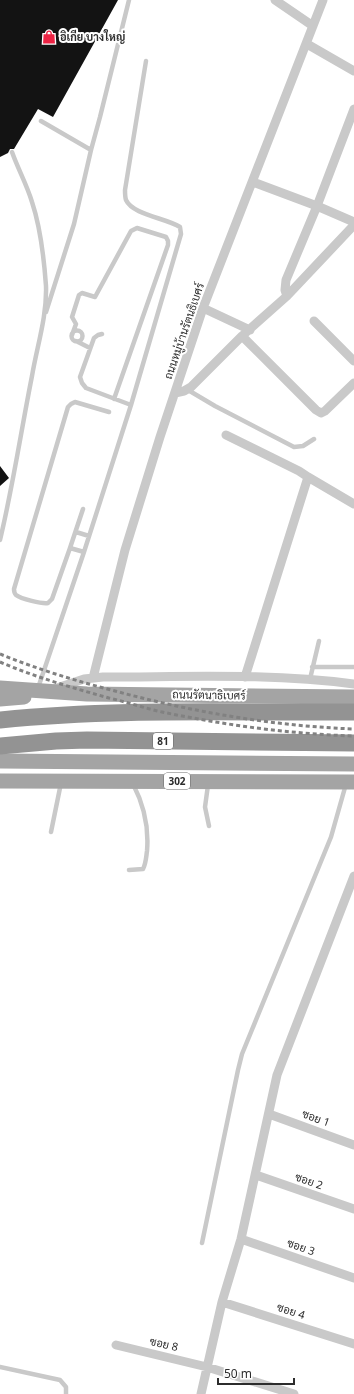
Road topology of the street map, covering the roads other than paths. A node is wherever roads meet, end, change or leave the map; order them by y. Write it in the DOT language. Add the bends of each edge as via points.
graph roads {
  1 [pos="129,0"];
  2 [pos="275,0"];
  3 [pos="323,0"];
  4 [pos="313,26"];
  5 [pos="307,44"];
  6 [pos="146,61"];
  7 [pos="354,71"];
  8 [pos="354,109"];
  9 [pos="41,121"];
  10 [pos="90,150"];
  11 [pos="12,152"];
  12 [pos="253,182"];
  13 [pos="317,206"];
  14 [pos="354,224"];
  15 [pos="287,296"];
  16 [pos="203,308"];
  17 [pos="44,318"];
  18 [pos="314,321"];
  19 [pos="250,330"];
  20 [pos="102,334"];
  21 [pos="72,335"];
  22 [pos="242,336"];
  23 [pos="76,341"];
  24 [pos="90,348"];
  25 [pos="354,361"];
  26 [pos="354,383"];
  27 [pos="188,390"];
  28 [pos="175,393"];
  29 [pos="114,399"];
  30 [pos="131,405"];
  31 [pos="109,412"];
  32 [pos="226,434"];
  33 [pos="314,439"];
  34 [pos="308,477"];
  35 [pos="354,504"];
  36 [pos="83,509"];
  37 [pos="76,532"];
  38 [pos="89,536"];
  39 [pos="0,540"];
  40 [pos="70,548"];
  41 [pos="84,552"];
  42 [pos="319,640"];
  43 [pos="312,667"];
  44 [pos="354,667"];
  45 [pos="245,677"];
  46 [pos="92,678"];
  47 [pos="310,679"];
  48 [pos="354,684"];
  49 [pos="0,688"];
  50 [pos="41,692"];
  51 [pos="65,693"];
  52 [pos="354,697"];
  53 [pos="0,699"];
  54 [pos="354,712"];
  55 [pos="0,720"];
  56 [pos="354,743"];
  57 [pos="0,746"];
  58 [pos="0,761"];
  59 [pos="354,764"];
  60 [pos="0,781"];
  61 [pos="62,781"];
  62 [pos="132,781"];
  63 [pos="209,781"];
  64 [pos="350,782"];
  65 [pos="209,826"];
  66 [pos="51,832"];
  67 [pos="129,870"];
  68 [pos="354,876"];
  69 [pos="269,1114"];
  70 [pos="354,1145"];
  71 [pos="256,1175"];
  72 [pos="354,1209"];
  73 [pos="241,1239"];
  74 [pos="202,1243"];
  75 [pos="354,1278"];
  76 [pos="222,1302"];
  77 [pos="354,1344"];
  78 [pos="116,1345"];
  79 [pos="0,1367"];
  80 [pos="207,1367"];
  81 [pos="66,1394"];
  82 [pos="201,1394"];
  83 [pos="294,1394"];
  1 -- 10 [label="lane"];
  2 -- 4 [label="street"];
  3 -- 4 [label="street, ถนนหมู่บ้านรัตนธิเบศร์"];
  4 -- 5 [label="street, ถนนหมู่บ้านรัตนธิเบศร์"];
  5 -- 7 [label="street"];
  5 -- 12 [label="street, ถนนหมู่บ้านรัตนธิเบศร์"];
  6 -- 30 [label="lane" via="125,190 126,200 136,210 174,223 180,227 181,234"];
  8 -- 13 [label="street"];
  9 -- 10 [label="lane"];
  10 -- 17 [label="lane" via="74,224"];
  11 -- 17 [label="lane" via="32,202 42,243 46,287"];
  12 -- 13 [label="street"];
  12 -- 16 [label="street, ถนนหมู่บ้านรัตนธิเบศร์"];
  13 -- 14 [label="street"];
  13 -- 15 [label="street" via="286,280"];
  14 -- 15 [label="street"];
  15 -- 19 [label="street"];
  16 -- 19 [label="street"];
  16 -- 28 [label="street, ถนนหมู่บ้านรัตนธิเบศร์"];
  17 -- 39 [label="lane"];
  18 -- 25 [label="street"];
  19 -- 22 [label="street"];
  20 -- 24 [label="lane" via="94,338"];
  21 -- 23 [label="lane"];
  21 -- 23 [label="lane" via="76,331 82,333 80,341"];
  21 -- 29 [label="lane" via="76,324 72,317 79,295 85,293 95,297 131,231 137,228 166,238 168,245"];
  22 -- 26 [label="street" via="321,413"];
  22 -- 27 [label="street"];
  23 -- 24 [label="lane"];
  24 -- 29 [label="lane" via="80,377 82,383 86,388"];
  27 -- 28 [label="street"];
  27 -- 33 [label="lane" via="294,447 304,446"];
  28 -- 46 [label="street, ถนนหมู่บ้านรัตนธิเบศร์" via="125,550"];
  29 -- 30 [label="lane"];
  30 -- 38 [label="lane"];
  31 -- 40 [label="lane" via="75,402 68,407 14,594 43,604 50,602"];
  32 -- 34 [label="street"];
  34 -- 35 [label="street"];
  34 -- 45 [label="street"];
  36 -- 37 [label="lane"];
  37 -- 38 [label="lane"];
  37 -- 40 [label="lane"];
  38 -- 41 [label="lane"];
  40 -- 41 [label="lane"];
  41 -- 50 [label="lane"];
  42 -- 43 [label="lane"];
  43 -- 44 [label="lane"];
  43 -- 47 [label="lane"];
  45 -- 46 [label="street"];
  45 -- 47 [label="street"];
  46 -- 50 [label="street"];
  47 -- 48 [label="street"];
  49 -- 50 [label="main road"];
  50 -- 51 [label="main road"];
  51 -- 52 [label="main road, ถนนรัตนาธิเบศร์"];
  51 -- 53 [label="main road"];
  54 -- 55 [label="highway" via="71,714"];
  56 -- 57 [label="highway, 81" via="87,740"];
  58 -- 59 [label="main road"];
  60 -- 61 [label="main road, 302"];
  61 -- 62 [label="main road, 302"];
  61 -- 66 [label="lane"];
  62 -- 63 [label="main road, 302"];
  62 -- 67 [label="lane" via="143,808 148,836 146,864 143,869"];
  63 -- 64 [label="main road, 302"];
  63 -- 65 [label="lane" via="205,806"];
  64 -- 74 [label="lane" via="331,837 242,1054"];
  68 -- 69 [label="street" via="277,1074"];
  69 -- 70 [label="street, ซอย 1"];
  69 -- 71 [label="street"];
  71 -- 72 [label="street, ซอย 2"];
  71 -- 73 [label="street"];
  73 -- 75 [label="street, ซอย 3"];
  73 -- 76 [label="street"];
  76 -- 77 [label="street, ซอย 4"];
  76 -- 80 [label="street"];
  78 -- 80 [label="street, ซอย 8"];
  79 -- 81 [label="lane" via="60,1380 66,1387"];
  80 -- 82 [label="street"];
  80 -- 83 [label="street, ซอย 8"];
}
